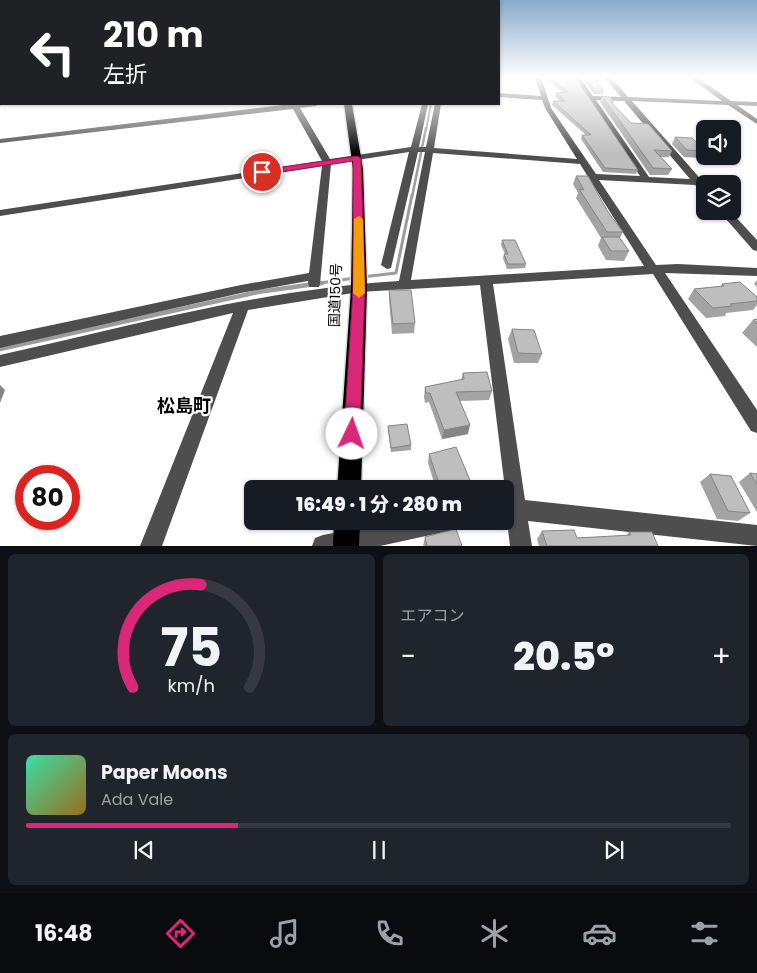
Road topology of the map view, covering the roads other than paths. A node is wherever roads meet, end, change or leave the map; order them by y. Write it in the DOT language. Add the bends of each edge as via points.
graph roads {
  1 [pos="546,102"];
  2 [pos="593,102"];
  3 [pos="629,102"];
  4 [pos="716,102"];
  5 [pos="730,103"];
  6 [pos="757,104"];
  7 [pos="295,105"];
  8 [pos="348,105"];
  9 [pos="425,105"];
  10 [pos="438,105"];
  11 [pos="757,122"];
  12 [pos="0,141"];
  13 [pos="414,149"];
  14 [pos="430,150"];
  15 [pos="357,158"];
  16 [pos="327,162"];
  17 [pos="584,162"];
  18 [pos="594,177"];
  19 [pos="696,179"];
  20 [pos="647,180"];
  21 [pos="696,185"];
  22 [pos="0,213"];
  23 [pos="732,220"];
  24 [pos="394,234"];
  25 [pos="414,236"];
  26 [pos="757,247"];
  27 [pos="387,265"];
  28 [pos="655,270"];
  29 [pos="757,272"];
  30 [pos="314,276"];
  31 [pos="486,281"];
  32 [pos="404,286"];
  33 [pos="359,288"];
  34 [pos="312,294"];
  35 [pos="243,306"];
  36 [pos="0,342"];
  37 [pos="0,361"];
  38 [pos="757,425"];
  39 [pos="349,480"];
  40 [pos="507,480"];
  41 [pos="514,510"];
  42 [pos="514,523"];
  43 [pos="392,530"];
  44 [pos="757,536"];
  45 [pos="341,538"];
  46 [pos="151,546"];
  47 [pos="521,546"];
  1 -- 17 [label="street"];
  2 -- 20 [label="street"];
  3 -- 19 [label="street"];
  4 -- 5 [label="street"];
  5 -- 6 [label="street"];
  5 -- 11 [label="street"];
  7 -- 12 [label="street"];
  7 -- 16 [label="street"];
  8 -- 15 [label="highway, 国道150号"];
  9 -- 13 [label="street"];
  10 -- 14 [label="street"];
  13 -- 14 [label="street"];
  13 -- 15 [label="street"];
  13 -- 24 [label="street"];
  14 -- 17 [label="street"];
  14 -- 25 [label="street"];
  15 -- 16 [label="street"];
  15 -- 33 [label="highway, 国道150号"];
  16 -- 22 [label="street"];
  16 -- 30 [label="street"];
  17 -- 18 [label="street"];
  18 -- 20 [label="street"];
  18 -- 28 [label="street"];
  20 -- 21 [label="street"];
  23 -- 26 [label="street"];
  24 -- 25 [label="street"];
  24 -- 27 [label="street"];
  25 -- 32 [label="street"];
  28 -- 29 [label="street" via="706,268"];
  28 -- 31 [label="street"];
  28 -- 38 [label="street"];
  30 -- 34 [label="street"];
  30 -- 36 [label="street"];
  31 -- 32 [label="street"];
  31 -- 40 [label="street"];
  32 -- 33 [label="street"];
  33 -- 34 [label="street"];
  33 -- 39 [label="highway, 国道150号"];
  34 -- 35 [label="street"];
  35 -- 37 [label="street"];
  35 -- 46 [label="street"];
  41 -- 44 [label="street"];
  42 -- 47 [label="street"];
  43 -- 45 [label="street"];
}
